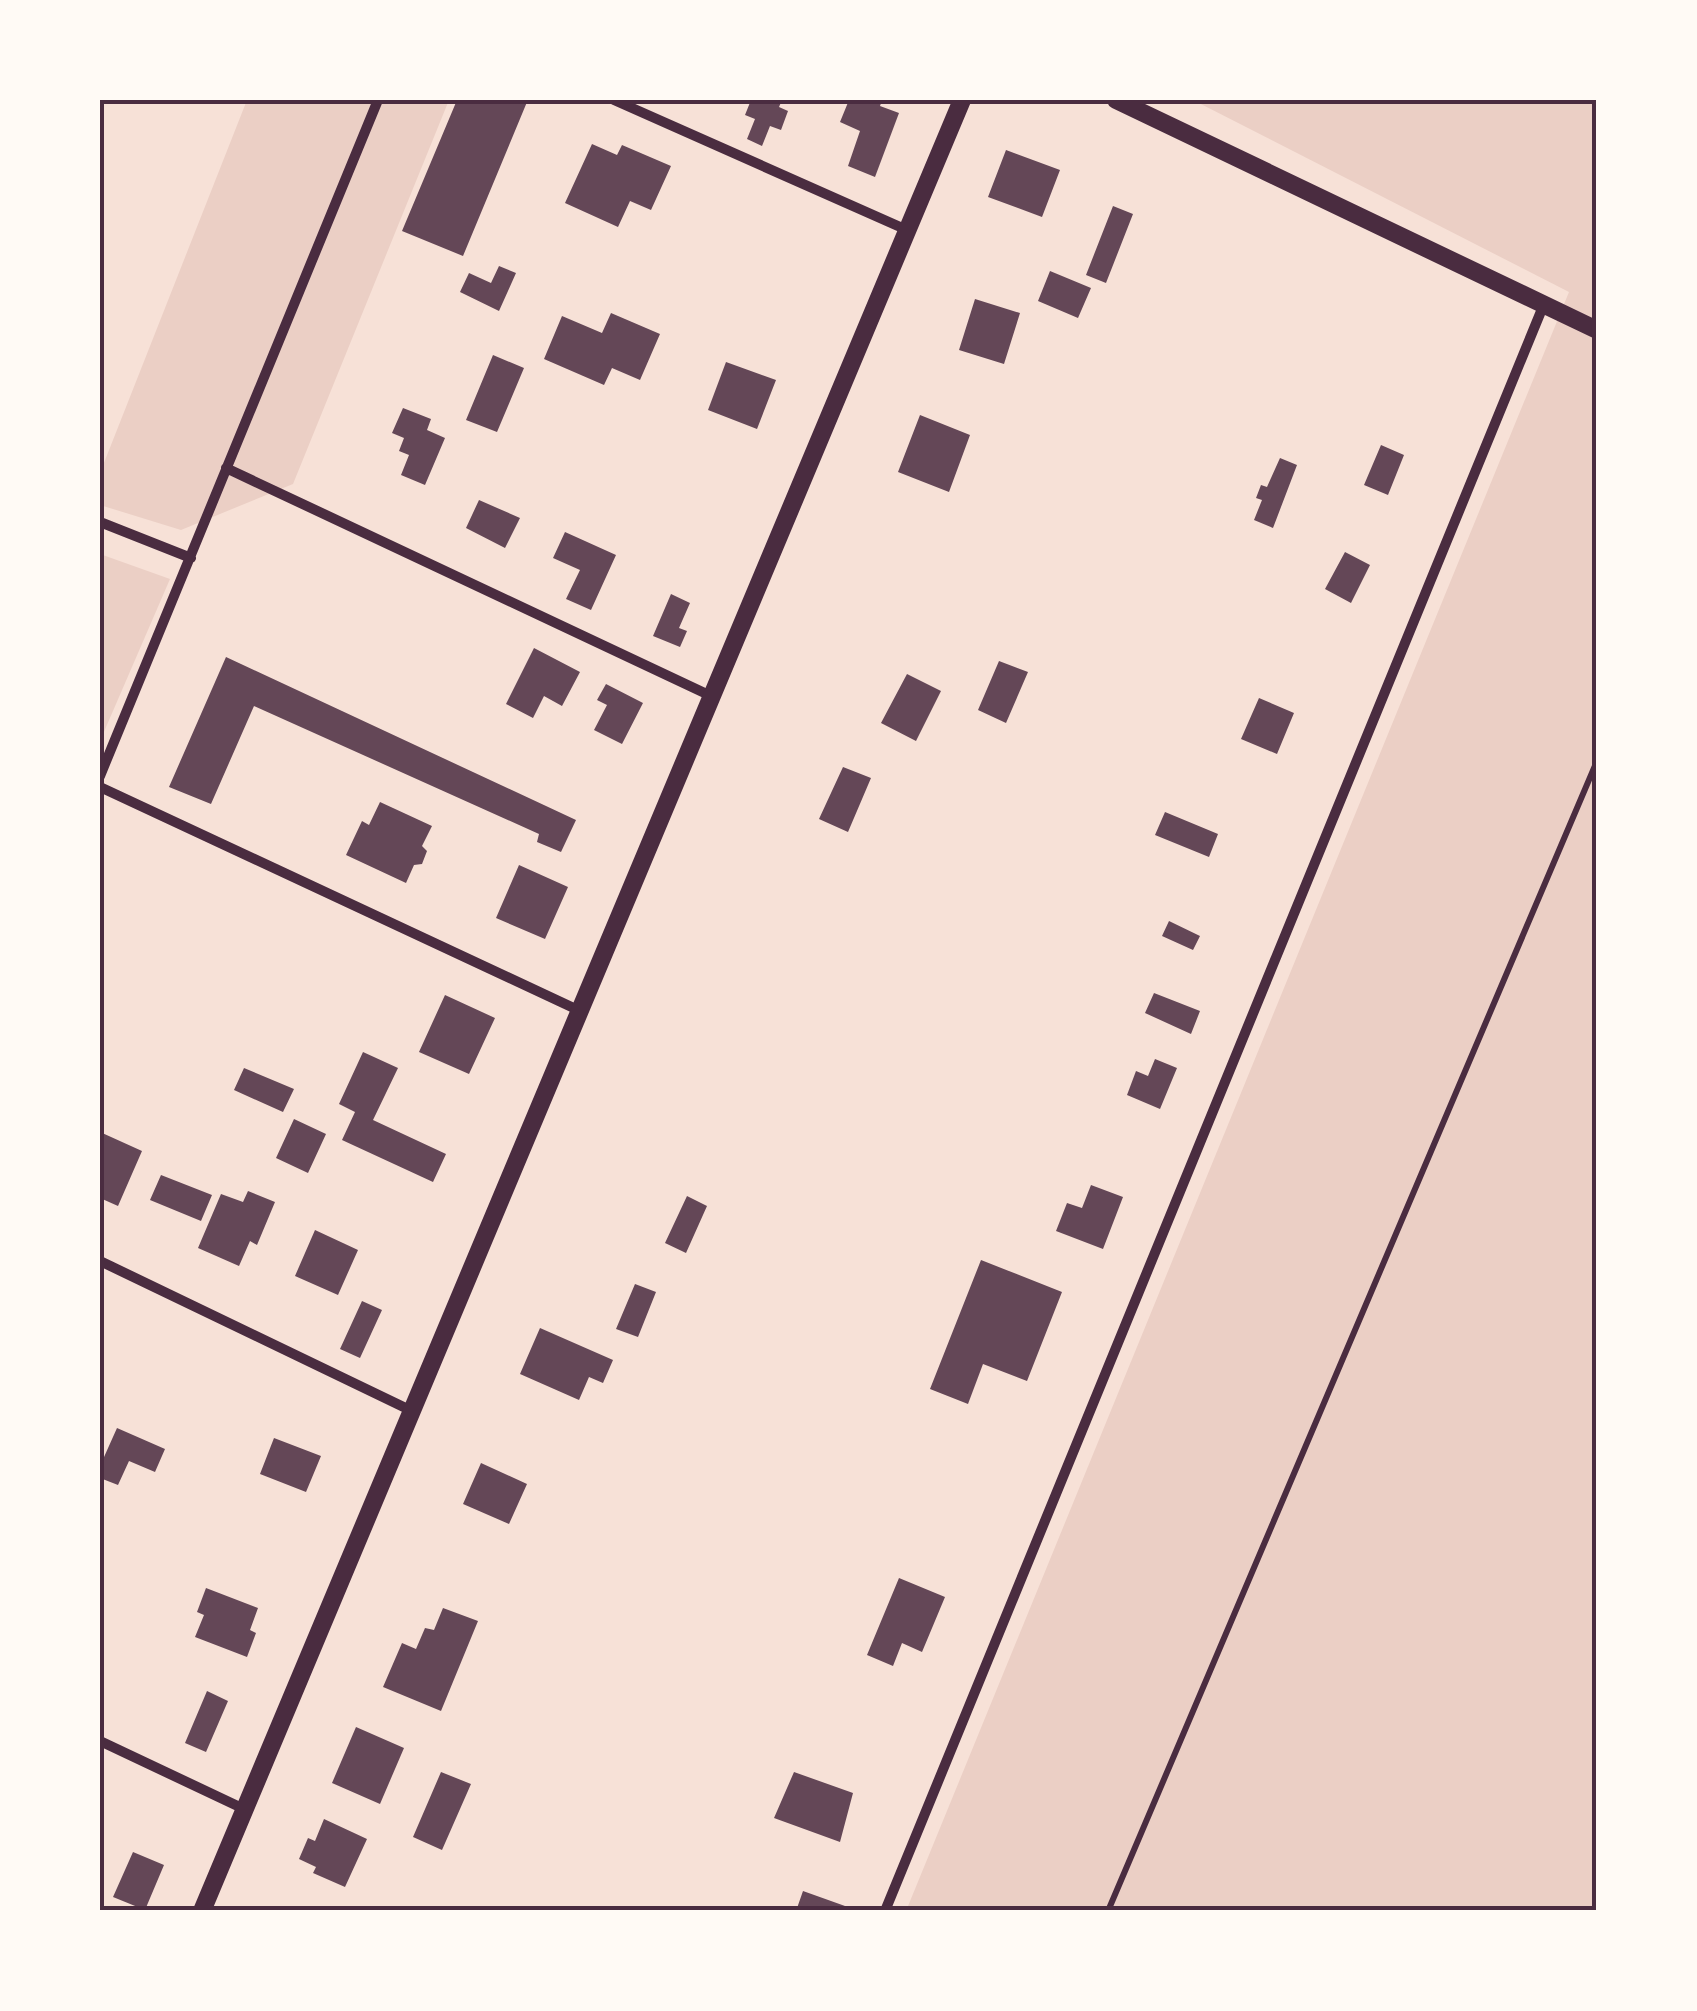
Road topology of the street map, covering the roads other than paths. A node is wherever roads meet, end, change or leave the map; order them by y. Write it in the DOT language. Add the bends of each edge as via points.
graph roads {
  1 [pos="378,100"];
  2 [pos="614,100"];
  3 [pos="962,100"];
  4 [pos="1116,100"];
  5 [pos="907,230"];
  6 [pos="1544,304"];
  7 [pos="1597,330"];
  8 [pos="226,468"];
  9 [pos="100,522"];
  10 [pos="190,558"];
  11 [pos="711,696"];
  12 [pos="100,776"];
  13 [pos="100,787"];
  14 [pos="578,1010"];
  15 [pos="100,1261"];
  16 [pos="414,1412"];
  17 [pos="100,1741"];
  18 [pos="244,1809"];
  19 [pos="202,1911"];
  20 [pos="885,1911"];
  1 -- 8 [label="street"];
  2 -- 5 [label="street"];
  3 -- 5 [label="street"];
  4 -- 6 [label="street"];
  5 -- 11 [label="street"];
  6 -- 7 [label="street"];
  6 -- 20 [label="street"];
  8 -- 10 [label="street"];
  8 -- 11 [label="street"];
  9 -- 10 [label="street"];
  10 -- 12 [label="street"];
  11 -- 14 [label="street"];
  13 -- 14 [label="street"];
  14 -- 16 [label="street"];
  15 -- 16 [label="street"];
  16 -- 18 [label="street"];
  17 -- 18 [label="street"];
  18 -- 19 [label="street"];
}
